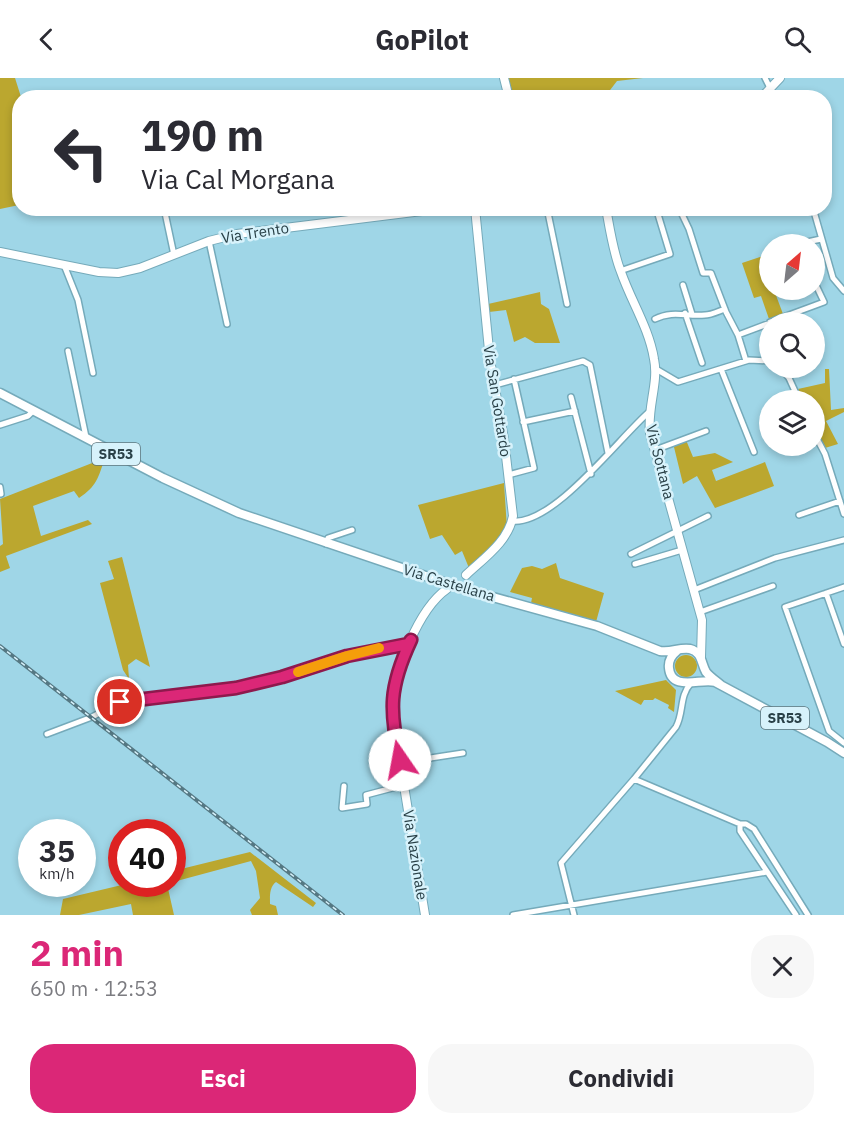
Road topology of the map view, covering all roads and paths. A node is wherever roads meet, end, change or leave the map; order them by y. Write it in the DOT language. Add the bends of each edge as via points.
graph roads {
  1 [pos="765,78"];
  2 [pos="780,78"];
  3 [pos="770,88"];
  4 [pos="166,216"];
  5 [pos="351,216"];
  6 [pos="476,216"];
  7 [pos="549,216"];
  8 [pos="608,216"];
  9 [pos="659,216"];
  10 [pos="683,216"];
  11 [pos="815,216"];
  12 [pos="820,234"];
  13 [pos="210,241"];
  14 [pos="825,251"];
  15 [pos="0,252"];
  16 [pos="174,255"];
  17 [pos="64,265"];
  18 [pos="620,271"];
  19 [pos="683,285"];
  20 [pos="844,291"];
  21 [pos="823,300"];
  22 [pos="567,304"];
  23 [pos="725,309"];
  24 [pos="798,312"];
  25 [pos="685,314"];
  26 [pos="692,314"];
  27 [pos="655,319"];
  28 [pos="227,324"];
  29 [pos="759,327"];
  30 [pos="738,335"];
  31 [pos="68,351"];
  32 [pos="759,359"];
  33 [pos="746,361"];
  34 [pos="702,363"];
  35 [pos="656,369"];
  36 [pos="721,369"];
  37 [pos="93,373"];
  38 [pos="513,380"];
  39 [pos="495,385"];
  40 [pos="0,393"];
  41 [pos="571,397"];
  42 [pos="575,411"];
  43 [pos="649,412"];
  44 [pos="31,413"];
  45 [pos="523,422"];
  46 [pos="0,425"];
  47 [pos="706,431"];
  48 [pos="86,437"];
  49 [pos="655,450"];
  50 [pos="754,452"];
  51 [pos="608,453"];
  52 [pos="825,454"];
  53 [pos="591,474"];
  54 [pos="508,475"];
  55 [pos="840,501"];
  56 [pos="844,514"];
  57 [pos="800,515"];
  58 [pos="708,516"];
  59 [pos="512,521"];
  60 [pos="352,530"];
  61 [pos="677,531"];
  62 [pos="844,540"];
  63 [pos="326,544"];
  64 [pos="682,550"];
  65 [pos="631,554"];
  66 [pos="635,564"];
  67 [pos="466,575"];
  68 [pos="448,584"];
  69 [pos="772,586"];
  70 [pos="844,587"];
  71 [pos="464,589"];
  72 [pos="694,590"];
  73 [pos="441,593"];
  74 [pos="826,593"];
  75 [pos="700,612"];
  76 [pos="411,640"];
  77 [pos="844,644"];
  78 [pos="648,647"];
  79 [pos="681,650"];
  80 [pos="702,660"];
  81 [pos="669,667"];
  82 [pos="675,679"];
  83 [pos="693,682"];
  84 [pos="721,685"];
  85 [pos="682,703"];
  86 [pos="47,734"];
  87 [pos="841,746"];
  88 [pos="464,753"];
  89 [pos="400,760"];
  90 [pos="634,779"];
  91 [pos="404,785"];
  92 [pos="344,786"];
  93 [pos="740,824"];
  94 [pos="767,872"];
  95 [pos="572,905"];
  96 [pos="556,908"];
  97 [pos="425,915"];
  98 [pos="513,915"];
  99 [pos="557,915"];
  100 [pos="574,915"];
  101 [pos="796,915"];
  102 [pos="808,915"];
  1 -- 3 [label="street"];
  2 -- 3 [label="street"];
  4 -- 16 [label="street"];
  5 -- 13 [label="street, Via Trento"];
  6 -- 39 [label="street, Via San Gottardo"];
  7 -- 22 [label="street"];
  8 -- 18 [label="street, Via Sottana"];
  9 -- 18 [label="street" via="670,254"];
  10 -- 23 [label="street" via="703,273 711,273"];
  11 -- 12 [label="street"];
  13 -- 16 [label="street, Via Trento"];
  13 -- 28 [label="street"];
  14 -- 20 [label="street" via="833,278"];
  15 -- 17 [label="street, Via Trento"];
  16 -- 17 [label="street, Via Trento" via="130,271 108,273"];
  17 -- 37 [label="street" via="78,300"];
  18 -- 35 [label="street, Via Sottana" via="650,340"];
  19 -- 26 [label="street"];
  21 -- 24 [label="street"];
  23 -- 26 [label="street"];
  23 -- 30 [label="street"];
  25 -- 26 [label="street"];
  25 -- 27 [label="street"];
  25 -- 34 [label="street"];
  29 -- 30 [label="street"];
  30 -- 33 [label="street"];
  31 -- 48 [label="street"];
  32 -- 33 [label="street"];
  33 -- 36 [label="street"];
  35 -- 36 [label="street" via="678,382"];
  35 -- 43 [label="street, Via Sottana"];
  36 -- 50 [label="street"];
  38 -- 39 [label="street"];
  38 -- 45 [label="street"];
  38 -- 51 [label="street" via="583,361 590,365"];
  39 -- 54 [label="street, Via San Gottardo"];
  40 -- 44 [label="main road, SR53"];
  41 -- 42 [label="street"];
  42 -- 45 [label="street"];
  42 -- 53 [label="street"];
  43 -- 49 [label="street, Via Sottana"];
  43 -- 51 [label="street"];
  44 -- 46 [label="street"];
  44 -- 48 [label="main road, SR53"];
  45 -- 54 [label="street" via="534,468"];
  47 -- 49 [label="street"];
  48 -- 63 [label="main road, Via Castellana / SR53" via="251,518"];
  49 -- 61 [label="street, Via Sottana"];
  51 -- 53 [label="street"];
  52 -- 55 [label="street"];
  53 -- 59 [label="street" via="545,510 527,520"];
  54 -- 59 [label="street, Via San Gottardo"];
  55 -- 56 [label="street"];
  55 -- 57 [label="street"];
  58 -- 61 [label="street"];
  59 -- 67 [label="street" via="502,540"];
  60 -- 63 [label="street" via="328,537"];
  61 -- 64 [label="street, Via Sottana"];
  61 -- 65 [label="street"];
  62 -- 72 [label="street" via="775,558"];
  63 -- 68 [label="main road, Via Castellana / SR53"];
  64 -- 66 [label="street"];
  64 -- 72 [label="street, Via Sottana"];
  68 -- 71 [label="main road, Via Castellana / SR53"];
  68 -- 73 [label="street, Via Nazionale"];
  69 -- 75 [label="street"];
  70 -- 74 [label="street"];
  71 -- 73 [label="street"];
  71 -- 78 [label="main road, Via Castellana / SR53" via="592,624"];
  72 -- 75 [label="street, Via Sottana"];
  73 -- 76 [label="street, Via Nazionale"];
  74 -- 77 [label="street"];
  74 -- 87 [label="street" via="785,607 829,730"];
  75 -- 79 [label="street, Via Sottana" via="697,638"];
  75 -- 80 [label="street, Via Sottana"];
  76 -- 86 [label="street" via="408,644 347,656 236,688 120,702"];
  76 -- 89 [label="street, Via Nazionale" via="392,698"];
  78 -- 79 [label="main road, Via Castellana / SR53" via="666,652"];
  78 -- 81 [label="main road, Via Castellana / SR53"];
  79 -- 80 [label="main road, SR53" via="696,651"];
  79 -- 81 [label="main road" via="670,658"];
  80 -- 83 [label="main road" via="702,673"];
  80 -- 84 [label="main road, SR53" via="708,674"];
  81 -- 82 [label="main road, SR53"];
  82 -- 83 [label="main road, SR53"];
  82 -- 85 [label="street"];
  83 -- 84 [label="main road, SR53" via="707,680"];
  83 -- 85 [label="street" via="684,692"];
  84 -- 87 [label="main road, SR53"];
  85 -- 90 [label="street" via="677,724"];
  88 -- 89 [label="street"];
  89 -- 91 [label="street, Via Nazionale"];
  90 -- 93 [label="street"];
  90 -- 95 [label="street" via="561,863"];
  91 -- 92 [label="street" via="366,795 367,804 342,808"];
  91 -- 97 [label="street, Via Nazionale"];
  93 -- 94 [label="street" via="740,831"];
  93 -- 102 [label="street" via="754,829"];
  94 -- 95 [label="street"];
  94 -- 101 [label="street"];
  95 -- 96 [label="street"];
  95 -- 100 [label="street"];
  96 -- 98 [label="street"];
  96 -- 99 [label="street"];
}
